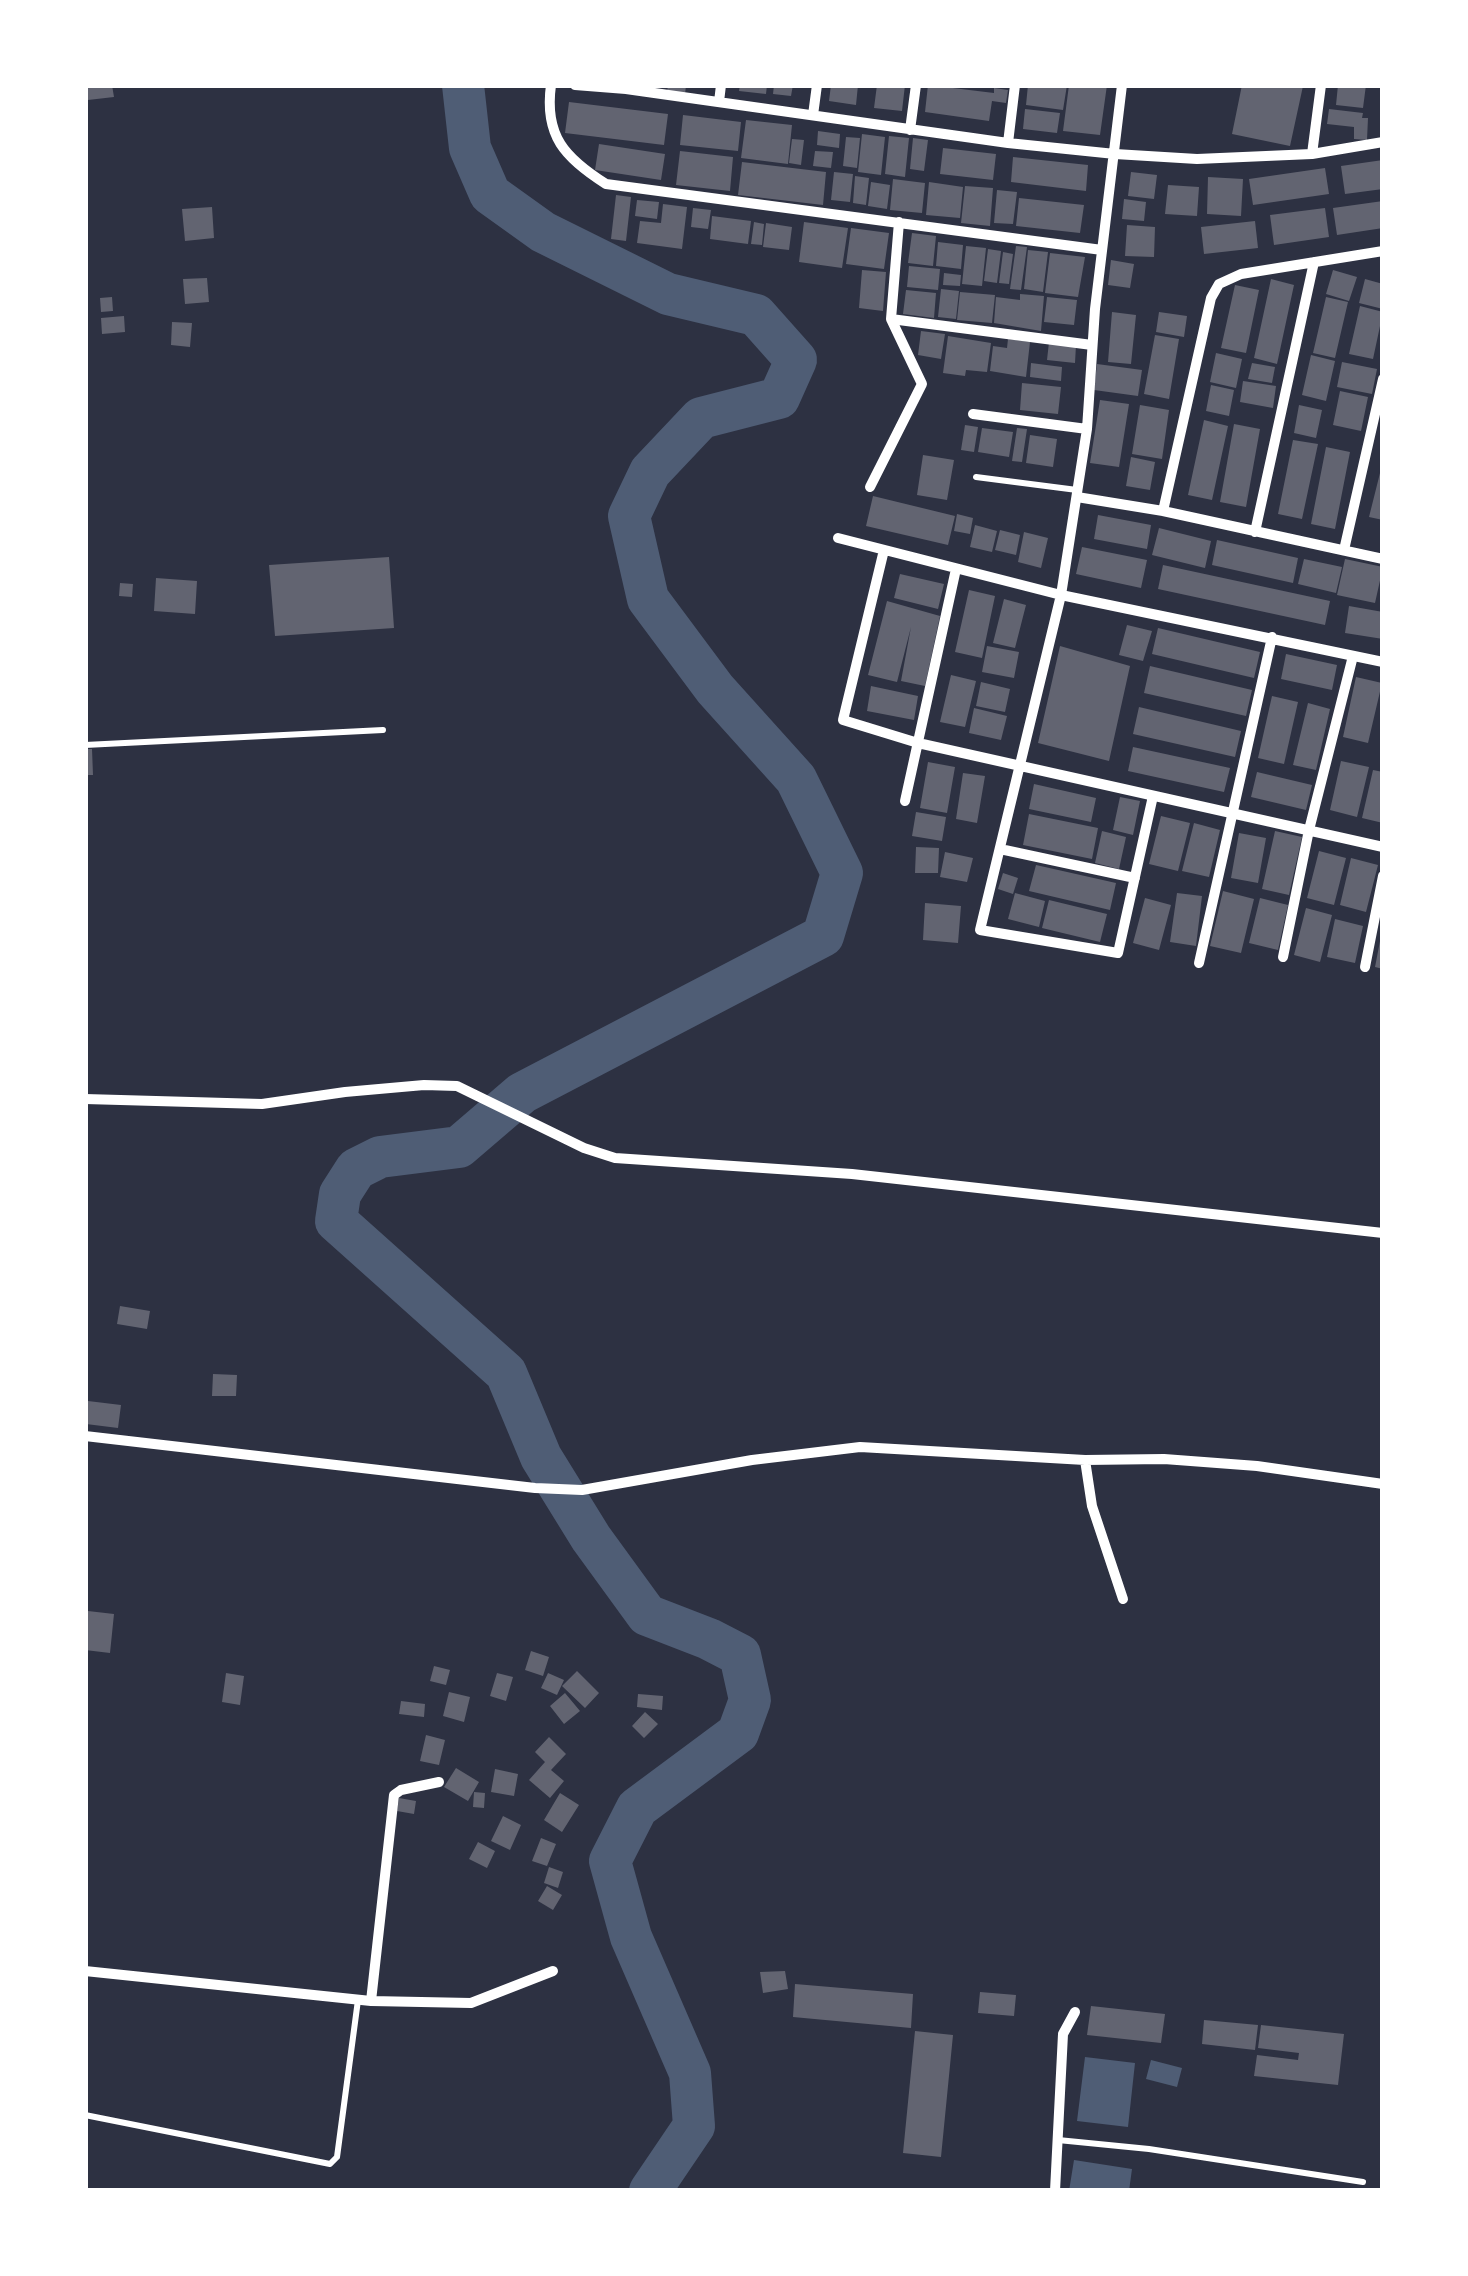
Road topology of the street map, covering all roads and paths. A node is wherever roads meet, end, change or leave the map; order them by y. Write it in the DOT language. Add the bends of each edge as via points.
graph roads {
  1 [pos="551,85"];
  2 [pos="575,85"];
  3 [pos="721,85"];
  4 [pos="817,85"];
  5 [pos="916,85"];
  6 [pos="1015,85"];
  7 [pos="1122,85"];
  8 [pos="1321,85"];
  9 [pos="626,87"];
  10 [pos="719,102"];
  11 [pos="814,114"];
  12 [pos="910,130"];
  13 [pos="1383,142"];
  14 [pos="1008,143"];
  15 [pos="1114,154"];
  16 [pos="1312,154"];
  17 [pos="899,222"];
  18 [pos="1102,250"];
  19 [pos="1383,250"];
  20 [pos="1314,262"];
  21 [pos="892,319"];
  22 [pos="1092,345"];
  23 [pos="1383,379"];
  24 [pos="973,414"];
  25 [pos="1087,429"];
  26 [pos="976,478"];
  27 [pos="870,486"];
  28 [pos="1077,494"];
  29 [pos="1164,511"];
  30 [pos="1256,532"];
  31 [pos="838,538"];
  32 [pos="884,550"];
  33 [pos="1344,550"];
  34 [pos="1383,559"];
  35 [pos="956,569"];
  36 [pos="1061,595"];
  37 [pos="1272,637"];
  38 [pos="1353,656"];
  39 [pos="1383,662"];
  40 [pos="383,730"];
  41 [pos="918,743"];
  42 [pos="85,745"];
  43 [pos="1021,767"];
  44 [pos="1153,796"];
  45 [pos="905,801"];
  46 [pos="1232,814"];
  47 [pos="1309,830"];
  48 [pos="1383,847"];
  49 [pos="1000,849"];
  50 [pos="1383,876"];
  51 [pos="1135,878"];
  52 [pos="1283,957"];
  53 [pos="1199,962"];
  54 [pos="1365,966"];
  55 [pos="85,1099"];
  56 [pos="1383,1234"];
  57 [pos="85,1436"];
  58 [pos="1085,1460"];
  59 [pos="1383,1484"];
  60 [pos="1123,1598"];
  61 [pos="439,1782"];
  62 [pos="85,1971"];
  63 [pos="553,1971"];
  64 [pos="364,2001"];
  65 [pos="1075,2012"];
  66 [pos="85,2115"];
  67 [pos="1057,2140"];
  68 [pos="1364,2182"];
  69 [pos="1054,2191"];
  1 -- 17 [label="street" via="547,114 556,136 576,165 606,184"];
  2 -- 9 [label="street"];
  3 -- 10 [label="street"];
  4 -- 11 [label="street"];
  5 -- 12 [label="street"];
  6 -- 14 [label="street"];
  7 -- 15 [label="street"];
  8 -- 16 [label="street"];
  9 -- 10 [label="street"];
  10 -- 11 [label="street"];
  11 -- 12 [label="street"];
  12 -- 14 [label="street"];
  13 -- 16 [label="street"];
  14 -- 15 [label="street"];
  15 -- 16 [label="street"];
  15 -- 18 [label="street"];
  17 -- 18 [label="street"];
  17 -- 21 [label="street"];
  18 -- 22 [label="street"];
  19 -- 20 [label="street"];
  20 -- 29 [label="street" via="1219,284"];
  20 -- 30 [label="street"];
  21 -- 22 [label="street"];
  21 -- 27 [label="street" via="922,384"];
  22 -- 25 [label="street"];
  23 -- 33 [label="street"];
  24 -- 25 [label="street"];
  25 -- 28 [label="street"];
  26 -- 28 [label="lane"];
  28 -- 29 [label="street"];
  28 -- 36 [label="street"];
  29 -- 30 [label="street"];
  30 -- 33 [label="street"];
  31 -- 32 [label="street"];
  32 -- 35 [label="street"];
  32 -- 41 [label="street" via="843,720"];
  33 -- 34 [label="street"];
  35 -- 36 [label="street"];
  35 -- 41 [label="street"];
  36 -- 37 [label="street"];
  36 -- 43 [label="street"];
  37 -- 38 [label="street"];
  37 -- 46 [label="street"];
  38 -- 39 [label="street"];
  38 -- 47 [label="street"];
  40 -- 42 [label="lane"];
  41 -- 43 [label="street"];
  41 -- 45 [label="street"];
  43 -- 44 [label="street"];
  43 -- 49 [label="street"];
  44 -- 46 [label="street"];
  44 -- 51 [label="street"];
  46 -- 47 [label="street"];
  46 -- 53 [label="street"];
  47 -- 48 [label="street"];
  47 -- 52 [label="street"];
  49 -- 51 [label="street"];
  49 -- 51 [label="street" via="980,930 1118,953"];
  50 -- 54 [label="street"];
  55 -- 56 [label="street" via="262,1104 457,1086 616,1158 852,1174"];
  57 -- 58 [label="street" via="582,1490 860,1447"];
  58 -- 59 [label="street" via="1220,1463"];
  58 -- 60 [label="street" via="1092,1506"];
  61 -- 64 [label="street" via="394,1795"];
  62 -- 64 [label="street"];
  63 -- 64 [label="street" via="471,2004"];
  64 -- 66 [label="lane" via="337,2157 330,2164"];
  65 -- 67 [label="street" via="1063,2034"];
  67 -- 68 [label="lane"];
  67 -- 69 [label="street"];
}
